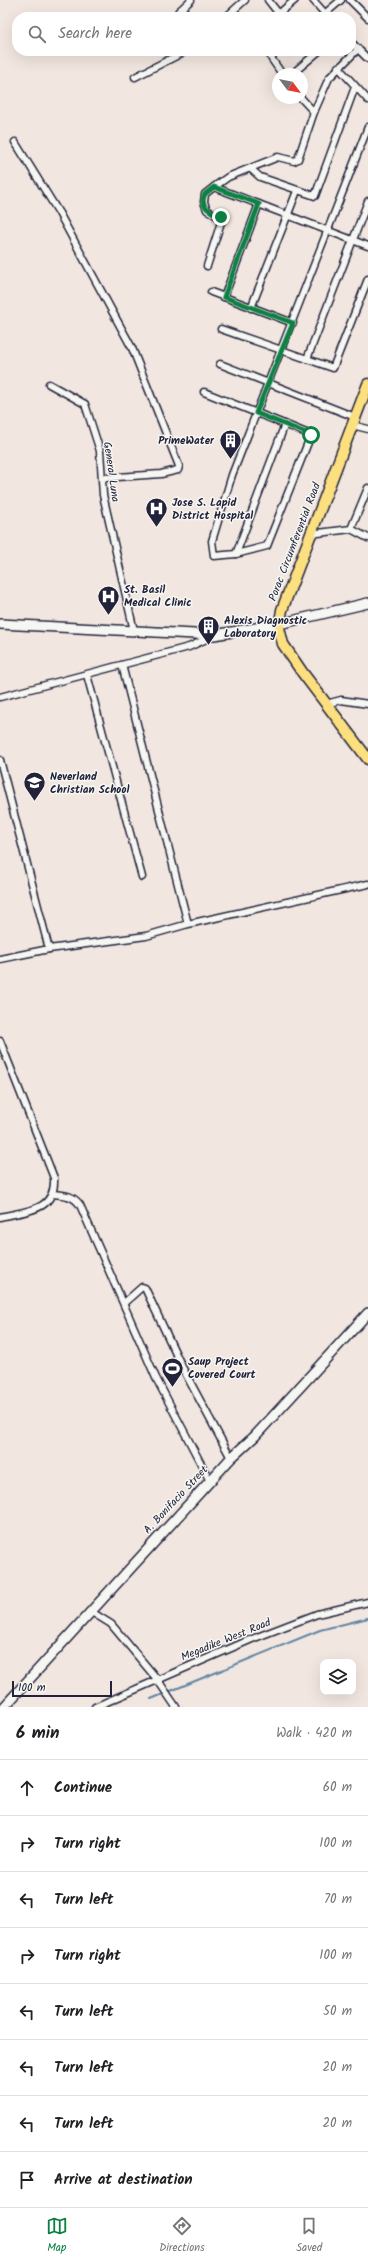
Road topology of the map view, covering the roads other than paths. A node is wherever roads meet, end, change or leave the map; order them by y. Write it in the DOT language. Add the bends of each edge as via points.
graph roads {
  1 [pos="191,0"];
  2 [pos="245,0"];
  3 [pos="268,0"];
  4 [pos="295,0"];
  5 [pos="313,0"];
  6 [pos="341,0"];
  7 [pos="350,0"];
  8 [pos="178,12"];
  9 [pos="232,12"];
  10 [pos="275,12"];
  11 [pos="281,12"];
  12 [pos="322,12"];
  13 [pos="329,12"];
  14 [pos="368,18"];
  15 [pos="358,49"];
  16 [pos="176,56"];
  17 [pos="272,56"];
  18 [pos="313,56"];
  19 [pos="350,56"];
  20 [pos="368,59"];
  21 [pos="338,67"];
  22 [pos="278,68"];
  23 [pos="299,68"];
  24 [pos="135,76"];
  25 [pos="355,87"];
  26 [pos="368,100"];
  27 [pos="307,104"];
  28 [pos="314,112"];
  29 [pos="368,127"];
  30 [pos="15,142"];
  31 [pos="251,169"];
  32 [pos="214,187"];
  33 [pos="297,191"];
  34 [pos="368,201"];
  35 [pos="259,204"];
  36 [pos="288,215"];
  37 [pos="328,231"];
  38 [pos="353,240"];
  39 [pos="368,246"];
  40 [pos="207,266"];
  41 [pos="368,279"];
  42 [pos="211,292"];
  43 [pos="224,297"];
  44 [pos="251,308"];
  45 [pos="293,323"];
  46 [pos="221,329"];
  47 [pos="282,349"];
  48 [pos="307,359"];
  49 [pos="220,364"];
  50 [pos="269,383"];
  51 [pos="49,384"];
  52 [pos="368,384"];
  53 [pos="204,392"];
  54 [pos="256,413"];
  55 [pos="354,421"];
  56 [pos="285,424"];
  57 [pos="368,429"];
  58 [pos="103,478"];
  59 [pos="368,488"];
  60 [pos="351,530"];
  61 [pos="310,534"];
  62 [pos="368,538"];
  63 [pos="236,554"];
  64 [pos="368,603"];
  65 [pos="0,624"];
  66 [pos="279,624"];
  67 [pos="134,631"];
  68 [pos="214,635"];
  69 [pos="122,666"];
  70 [pos="87,675"];
  71 [pos="0,697"];
  72 [pos="326,704"];
  73 [pos="368,704"];
  74 [pos="368,759"];
  75 [pos="0,760"];
  76 [pos="142,877"];
  77 [pos="368,884"];
  78 [pos="188,924"];
  79 [pos="49,949"];
  80 [pos="0,959"];
  81 [pos="0,1040"];
  82 [pos="53,1194"];
  83 [pos="0,1217"];
  84 [pos="124,1303"];
  85 [pos="368,1313"];
  86 [pos="231,1458"];
  87 [pos="210,1480"];
  88 [pos="368,1602"];
  89 [pos="90,1611"];
  90 [pos="157,1679"];
  91 [pos="4,1707"];
  92 [pos="95,1707"];
  93 [pos="176,1707"];
  1 -- 8 [label="street"];
  2 -- 9 [label="street"];
  3 -- 10 [label="street"];
  4 -- 11 [label="street"];
  5 -- 12 [label="street"];
  6 -- 13 [label="street"];
  7 -- 14 [label="street"];
  15 -- 20 [label="street"];
  16 -- 24 [label="street"];
  17 -- 22 [label="street" via="271,58"];
  18 -- 23 [label="street"];
  19 -- 21 [label="street"];
  21 -- 25 [label="street"];
  21 -- 28 [label="street" via="329,78"];
  25 -- 26 [label="street"];
  25 -- 33 [label="street" via="315,195"];
  27 -- 28 [label="street"];
  28 -- 31 [label="street" via="298,159 294,161 278,157"];
  29 -- 37 [label="street"];
  30 -- 58 [label="street" via="59,213 132,348 179,466 178,470 161,474"];
  31 -- 32 [label="street" via="228,177"];
  31 -- 33 [label="street" via="260,177"];
  32 -- 35 [label="street"];
  32 -- 40 [label="street" via="205,194 204,202 208,210 222,219"];
  33 -- 36 [label="street"];
  34 -- 38 [label="street"];
  35 -- 36 [label="street"];
  35 -- 43 [label="street"];
  36 -- 37 [label="street"];
  36 -- 44 [label="street"];
  37 -- 38 [label="street"];
  37 -- 45 [label="street"];
  38 -- 39 [label="street"];
  38 -- 48 [label="street"];
  41 -- 48 [label="street" via="334,367"];
  42 -- 43 [label="street"];
  43 -- 44 [label="street"];
  44 -- 45 [label="street"];
  45 -- 47 [label="street"];
  46 -- 47 [label="street"];
  47 -- 48 [label="street"];
  47 -- 50 [label="street"];
  49 -- 50 [label="street"];
  50 -- 54 [label="street"];
  50 -- 55 [label="street"];
  51 -- 58 [label="street, General Luna" via="85,404 100,451"];
  52 -- 55 [label="main road, Porac Circumferential Road"];
  53 -- 54 [label="street"];
  54 -- 56 [label="street"];
  54 -- 63 [label="street" via="232,475 212,541 214,556"];
  55 -- 57 [label="street"];
  55 -- 61 [label="main road, Porac Circumferential Road"];
  56 -- 63 [label="street"];
  56 -- 63 [label="street" via="311,435 267,546"];
  58 -- 67 [label="street, General Luna" via="103,495"];
  59 -- 60 [label="street"];
  60 -- 61 [label="street"];
  60 -- 62 [label="street"];
  61 -- 66 [label="main road, Porac Circumferential Road"];
  64 -- 66 [label="street"];
  65 -- 67 [label="street"];
  66 -- 68 [label="street"];
  66 -- 72 [label="main road, Porac Circumferential Road" via="283,644"];
  67 -- 68 [label="street"];
  68 -- 69 [label="street" via="189,647"];
  69 -- 70 [label="street"];
  69 -- 78 [label="street"];
  70 -- 71 [label="street"];
  70 -- 76 [label="street"];
  72 -- 73 [label="street" via="341,700"];
  72 -- 74 [label="main road, Porac Circumferential Road"];
  75 -- 79 [label="street"];
  77 -- 78 [label="street"];
  78 -- 79 [label="street" via="146,936"];
  79 -- 80 [label="street"];
  81 -- 82 [label="street" via="54,1178"];
  82 -- 83 [label="street" via="47,1204"];
  82 -- 84 [label="street" via="75,1198 80,1205"];
  84 -- 86 [label="street" via="142,1287 145,1288"];
  84 -- 87 [label="street" via="156,1378"];
  85 -- 86 [label="street, A. Bonifacio Street" via="255,1436"];
  86 -- 87 [label="street, A. Bonifacio Street"];
  87 -- 89 [label="street, A. Bonifacio Street"];
  88 -- 90 [label="street, Megadike West Road" via="317,1614"];
  89 -- 90 [label="street" via="111,1624"];
  89 -- 91 [label="street, A. Bonifacio Street"];
  90 -- 92 [label="street, Megadike West Road"];
  90 -- 93 [label="street"];
}
